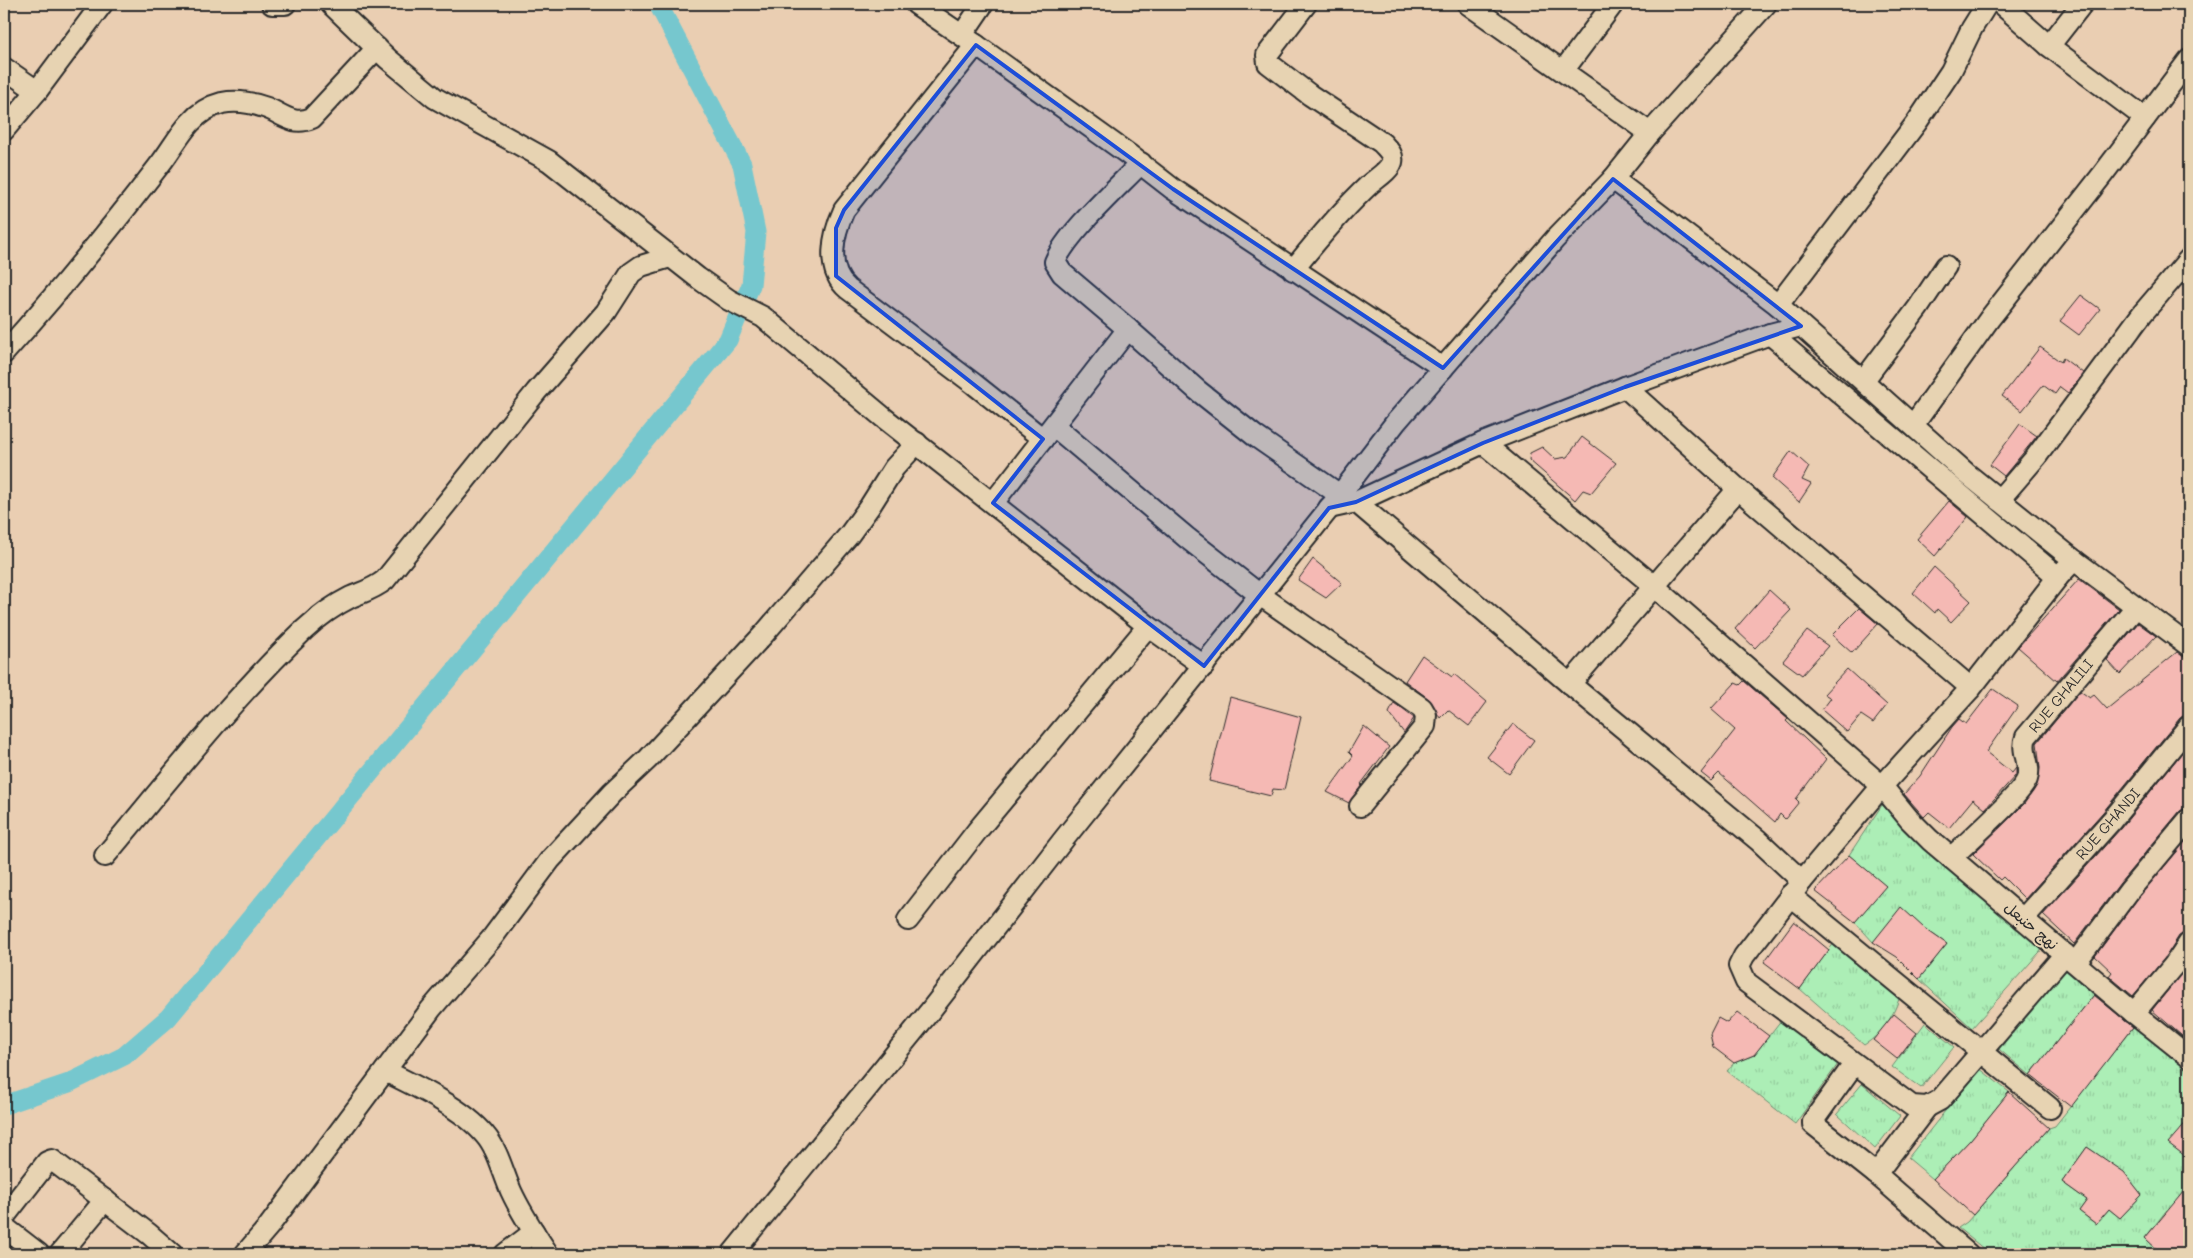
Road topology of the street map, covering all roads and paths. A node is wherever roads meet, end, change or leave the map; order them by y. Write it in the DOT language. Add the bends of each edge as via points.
graph roads {
  1 [pos="102,4"];
  2 [pos="272,4"];
  3 [pos="285,4"];
  4 [pos="331,4"];
  5 [pos="916,4"];
  6 [pos="983,4"];
  7 [pos="1306,4"];
  8 [pos="1468,4"];
  9 [pos="1613,4"];
  10 [pos="1766,4"];
  11 [pos="1987,4"];
  12 [pos="2001,4"];
  13 [pos="2082,4"];
  14 [pos="969,40"];
  15 [pos="2049,46"];
  16 [pos="377,48"];
  17 [pos="2189,60"];
  18 [pos="4,68"];
  19 [pos="1563,70"];
  20 [pos="37,91"];
  21 [pos="2145,118"];
  22 [pos="4,130"];
  23 [pos="1650,133"];
  24 [pos="1141,163"];
  25 [pos="1612,179"];
  26 [pos="670,257"];
  27 [pos="2189,259"];
  28 [pos="1946,266"];
  29 [pos="1293,270"];
  30 [pos="1778,305"];
  31 [pos="1801,326"];
  32 [pos="1128,329"];
  33 [pos="1770,334"];
  34 [pos="4,353"];
  35 [pos="1443,368"];
  36 [pos="1864,380"];
  37 [pos="1625,387"];
  38 [pos="1914,424"];
  39 [pos="1048,433"];
  40 [pos="916,443"];
  41 [pos="1483,443"];
  42 [pos="1738,489"];
  43 [pos="1999,500"];
  44 [pos="1342,502"];
  45 [pos="993,503"];
  46 [pos="2074,560"];
  47 [pos="2058,576"];
  48 [pos="1654,586"];
  49 [pos="1260,595"];
  50 [pos="2136,606"];
  51 [pos="1148,626"];
  52 [pos="2189,646"];
  53 [pos="1204,666"];
  54 [pos="1570,684"];
  55 [pos="1971,688"];
  56 [pos="2189,726"];
  57 [pos="1882,786"];
  58 [pos="1360,806"];
  59 [pos="2189,819"];
  60 [pos="105,856"];
  61 [pos="1951,858"];
  62 [pos="1796,888"];
  63 [pos="2023,919"];
  64 [pos="908,920"];
  65 [pos="2189,942"];
  66 [pos="2070,958"];
  67 [pos="2134,1012"];
  68 [pos="1982,1051"];
  69 [pos="2188,1054"];
  70 [pos="1854,1064"];
  71 [pos="385,1071"];
  72 [pos="1926,1107"];
  73 [pos="2050,1108"];
  74 [pos="1876,1174"];
  75 [pos="105,1200"];
  76 [pos="4,1217"];
  77 [pos="4,1227"];
  78 [pos="534,1232"];
  79 [pos="1958,1251"];
  80 [pos="39,1254"];
  81 [pos="60,1254"];
  82 [pos="172,1254"];
  83 [pos="245,1254"];
  84 [pos="505,1254"];
  85 [pos="548,1254"];
  86 [pos="732,1254"];
  1 -- 20 [label="street"];
  2 -- 3 [label="street"];
  4 -- 16 [label="street"];
  5 -- 14 [label="street"];
  6 -- 14 [label="street"];
  7 -- 29 [label="street" via="1267,55 1268,63 1382,143 1392,153 1392,158 1386,170 1349,204"];
  8 -- 19 [label="street"];
  9 -- 19 [label="street"];
  10 -- 23 [label="street"];
  11 -- 30 [label="street" via="1952,71 1917,122"];
  12 -- 15 [label="street"];
  13 -- 15 [label="street"];
  14 -- 24 [label="street"];
  14 -- 39 [label="street" via="844,210 836,228 836,276 848,289 974,384"];
  15 -- 21 [label="street"];
  16 -- 26 [label="street" via="435,98 549,161"];
  16 -- 34 [label="street" via="312,118 304,121 289,120 268,108 247,102 222,103 204,111 190,123 56,295"];
  17 -- 21 [label="street"];
  18 -- 20 [label="street"];
  19 -- 23 [label="street"];
  20 -- 22 [label="street"];
  21 -- 38 [label="street" via="1990,318"];
  23 -- 25 [label="street"];
  24 -- 29 [label="street" via="1173,189"];
  24 -- 32 [label="street" via="1086,220 1055,262 1062,273"];
  25 -- 30 [label="street"];
  25 -- 35 [label="street"];
  26 -- 40 [label="street" via="729,300 763,317"];
  26 -- 60 [label="street" via="641,266 631,273 606,312 536,392 385,580 327,612 305,629 208,735"];
  27 -- 43 [label="street" via="2142,314 2036,457"];
  28 -- 36 [label="street"];
  29 -- 35 [label="street"];
  30 -- 31 [label="street"];
  31 -- 33 [label="street"];
  31 -- 36 [label="street"];
  32 -- 39 [label="street"];
  32 -- 44 [label="street" via="1197,390"];
  33 -- 37 [label="street"];
  33 -- 47 [label="street"];
  35 -- 44 [label="street" via="1396,422"];
  36 -- 38 [label="street"];
  37 -- 41 [label="street"];
  37 -- 42 [label="street"];
  38 -- 43 [label="street"];
  39 -- 45 [label="street"];
  39 -- 49 [label="street"];
  40 -- 45 [label="street"];
  40 -- 71 [label="street" via="894,468 849,535 764,634 550,860"];
  41 -- 44 [label="street"];
  41 -- 48 [label="street, نهج حنبعل"];
  42 -- 48 [label="street"];
  42 -- 55 [label="street"];
  43 -- 46 [label="street"];
  44 -- 49 [label="street"];
  44 -- 54 [label="street"];
  45 -- 51 [label="street"];
  46 -- 47 [label="street"];
  46 -- 50 [label="street"];
  47 -- 55 [label="street"];
  48 -- 54 [label="street"];
  48 -- 57 [label="street, نهج حنبعل"];
  49 -- 53 [label="street"];
  49 -- 58 [label="street" via="1425,711 1425,726"];
  50 -- 52 [label="street"];
  50 -- 61 [label="street, RUE GHALILI" via="2026,738 2023,751 2028,771 2023,787"];
  51 -- 53 [label="street"];
  51 -- 64 [label="street" via="977,831"];
  53 -- 86 [label="street"];
  54 -- 62 [label="street" via="1758,840"];
  55 -- 57 [label="street"];
  56 -- 63 [label="street, RUE GHANDI" via="2112,820"];
  57 -- 61 [label="street, نهج حنبعل" via="1909,820"];
  57 -- 62 [label="street"];
  59 -- 66 [label="street"];
  61 -- 63 [label="street, نهج حنبعل"];
  62 -- 68 [label="street"];
  62 -- 70 [label="street" via="1744,956 1739,966 1741,975"];
  63 -- 66 [label="street, نهج حنبعل"];
  65 -- 67 [label="street" via="2174,966"];
  66 -- 67 [label="street, نهج حنبعل"];
  66 -- 68 [label="street"];
  67 -- 69 [label="street, نهج حنبعل"];
  68 -- 72 [label="street" via="1940,1100"];
  68 -- 73 [label="street"];
  70 -- 72 [label="street" via="1912,1106"];
  70 -- 74 [label="street" via="1812,1122"];
  71 -- 78 [label="street" via="444,1103 486,1135"];
  71 -- 83 [label="street"];
  72 -- 74 [label="street"];
  74 -- 79 [label="street"];
  75 -- 76 [label="street" via="52,1160 47,1162"];
  75 -- 81 [label="street"];
  75 -- 82 [label="street"];
  77 -- 80 [label="street"];
  78 -- 84 [label="street"];
  78 -- 85 [label="street"];
}
